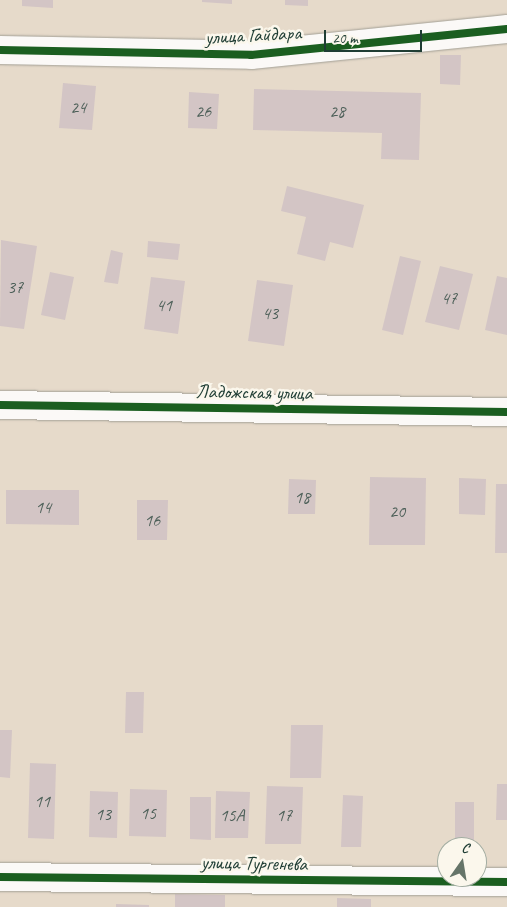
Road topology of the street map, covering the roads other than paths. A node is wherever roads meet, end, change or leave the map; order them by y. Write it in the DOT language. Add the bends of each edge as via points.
graph roads {
  1 [pos="507,29"];
  2 [pos="0,50"];
  3 [pos="0,405"];
  4 [pos="507,412"];
  5 [pos="0,877"];
  6 [pos="507,882"];
  1 -- 2 [label="street, улица Гайдара" via="252,55"];
  3 -- 4 [label="street, Ладожская улица"];
  5 -- 6 [label="street, улица Тургенева"];
}
